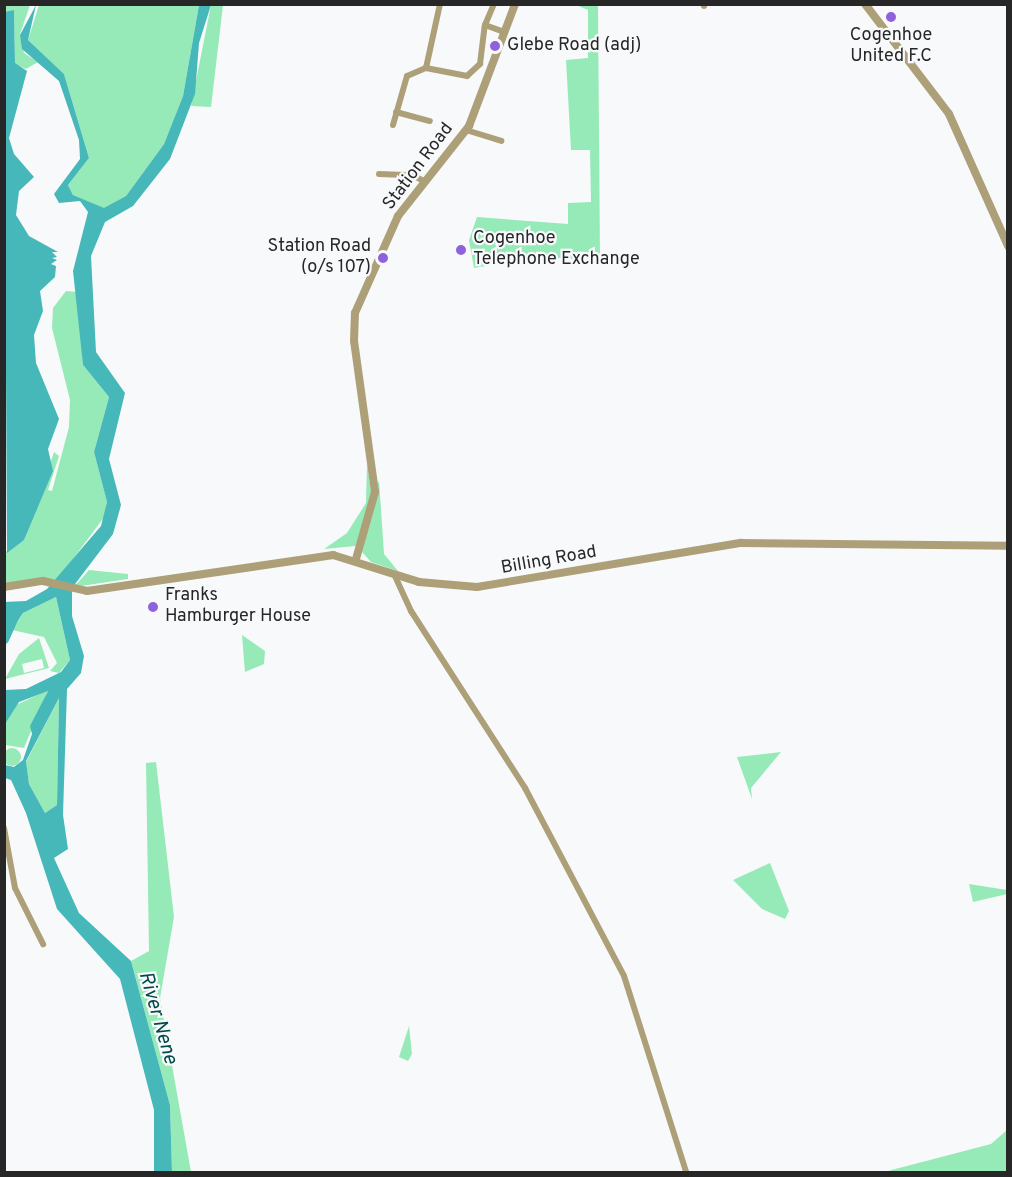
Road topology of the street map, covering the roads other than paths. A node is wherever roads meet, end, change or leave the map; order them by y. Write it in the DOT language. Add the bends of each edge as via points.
graph roads {
  1 [pos="440,4"];
  2 [pos="494,4"];
  3 [pos="515,4"];
  4 [pos="865,4"];
  5 [pos="485,25"];
  6 [pos="504,32"];
  7 [pos="426,68"];
  8 [pos="396,112"];
  9 [pos="430,121"];
  10 [pos="393,124"];
  11 [pos="466,130"];
  12 [pos="501,141"];
  13 [pos="379,174"];
  14 [pos="424,181"];
  15 [pos="1008,246"];
  16 [pos="1008,546"];
  17 [pos="356,559"];
  18 [pos="394,574"];
  19 [pos="4,587"];
  20 [pos="4,828"];
  21 [pos="43,944"];
  22 [pos="686,1173"];
  1 -- 7 [label="street" via="441,16"];
  2 -- 5 [label="street"];
  3 -- 6 [label="street, Station Road"];
  4 -- 15 [label="street" via="949,114"];
  5 -- 6 [label="street"];
  5 -- 7 [label="street" via="480,64 473,73 458,77"];
  6 -- 11 [label="street, Station Road"];
  7 -- 8 [label="street" via="407,76"];
  8 -- 9 [label="street"];
  8 -- 10 [label="street"];
  11 -- 12 [label="street"];
  11 -- 14 [label="street, Station Road"];
  13 -- 14 [label="street" via="412,175"];
  14 -- 17 [label="street, Station Road" via="389,234 353,321 375,492"];
  16 -- 18 [label="street, Billing Road" via="741,543 477,587"];
  17 -- 18 [label="street, Billing Road"];
  17 -- 19 [label="street, Billing Road" via="308,557 101,589 72,591 50,582"];
  18 -- 22 [label="street" via="411,611 525,788 624,976"];
  20 -- 21 [label="street" via="15,888"];
}
